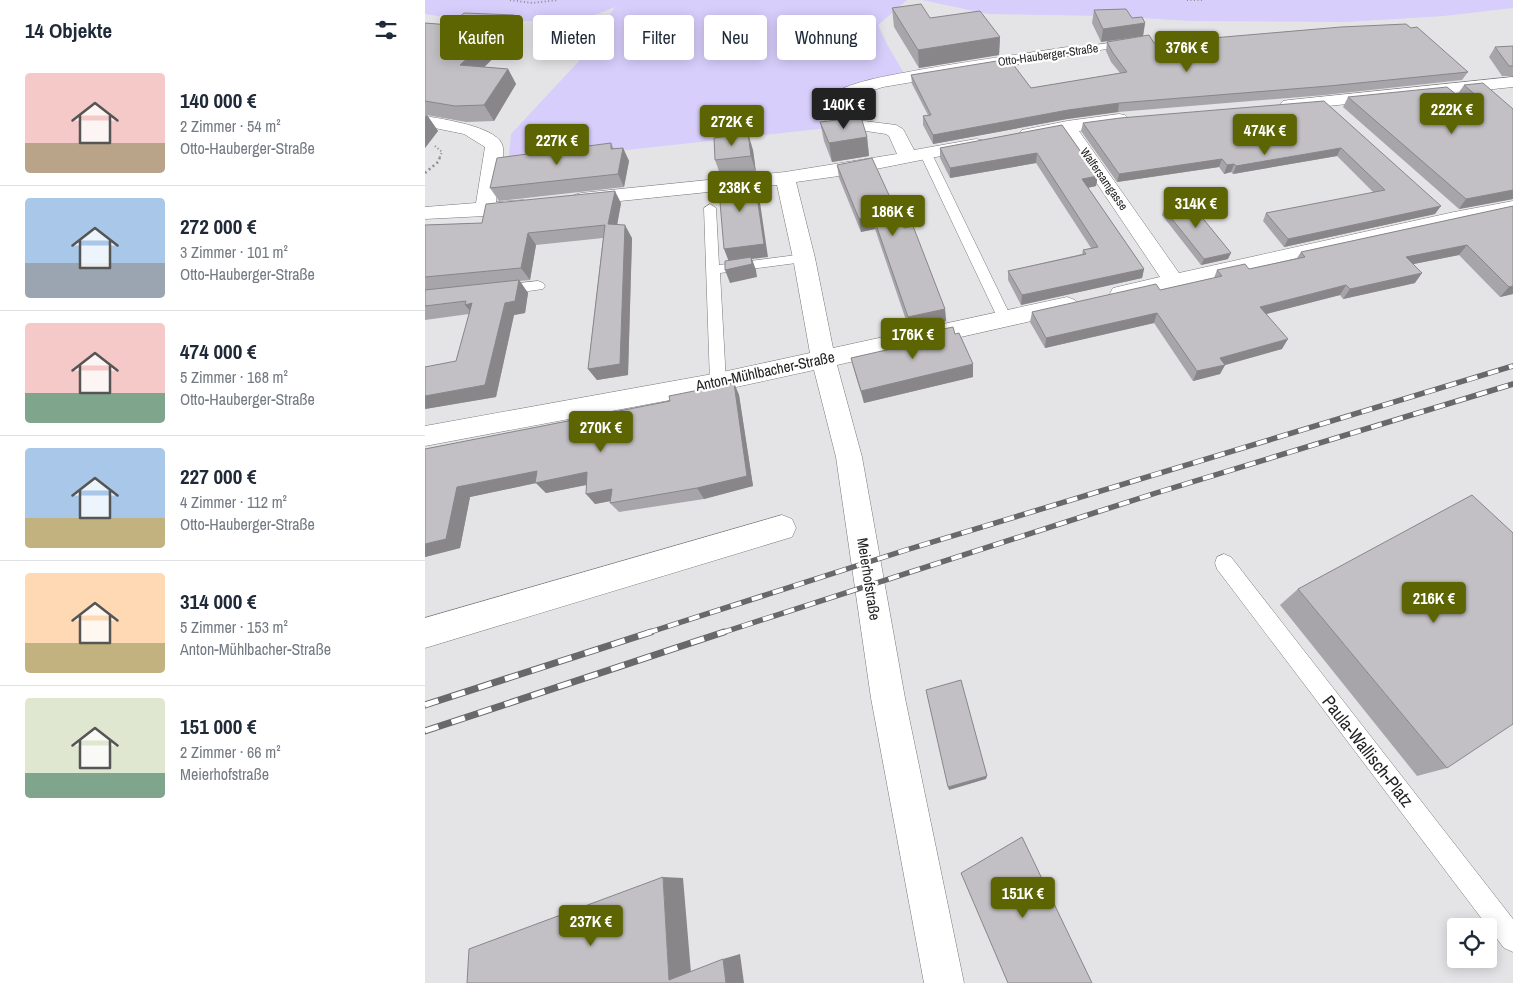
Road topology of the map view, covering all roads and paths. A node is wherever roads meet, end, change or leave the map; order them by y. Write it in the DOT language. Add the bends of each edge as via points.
graph roads {
  1 [pos="510,0"];
  2 [pos="558,0"];
  3 [pos="1187,0"];
  4 [pos="1204,0"];
  5 [pos="1137,42"];
  6 [pos="1074,51"];
  7 [pos="1513,82"];
  8 [pos="1441,90"];
  9 [pos="1454,101"];
  10 [pos="1325,102"];
  11 [pos="1270,106"];
  12 [pos="1340,115"];
  13 [pos="1135,117"];
  14 [pos="425,121"];
  15 [pos="1067,126"];
  16 [pos="1011,137"];
  17 [pos="992,141"];
  18 [pos="429,143"];
  19 [pos="926,154"];
  20 [pos="908,157"];
  21 [pos="425,173"];
  22 [pos="785,178"];
  23 [pos="710,208"];
  24 [pos="1513,208"];
  25 [pos="485,210"];
  26 [pos="425,214"];
  27 [pos="804,258"];
  28 [pos="712,270"];
  29 [pos="1174,281"];
  30 [pos="538,286"];
  31 [pos="483,292"];
  32 [pos="1005,319"];
  33 [pos="823,359"];
  34 [pos="718,382"];
  35 [pos="425,436"];
  36 [pos="782,528"];
  37 [pos="1224,563"];
  38 [pos="425,633"];
  39 [pos="1513,939"];
  40 [pos="944,983"];
  1 -- 2 [label="path" via="532,3"];
  3 -- 4 [label="path"];
  5 -- 6 [label="lane, Otto-Hauberger-Straße"];
  6 -- 20 [label="street, Otto-Hauberger-Straße" via="958,67 878,83 839,96 828,104 827,114 839,122 890,129 897,133"];
  7 -- 8 [label="street"];
  8 -- 9 [label="lane"];
  8 -- 10 [label="street"];
  10 -- 11 [label="street"];
  10 -- 12 [label="street"];
  13 -- 15 [label="street"];
  14 -- 25 [label="street" via="469,130 492,142 494,147"];
  15 -- 16 [label="street"];
  15 -- 29 [label="street, Walfersamgasse"];
  17 -- 19 [label="street"];
  18 -- 21 [label="path" via="442,152 438,162"];
  19 -- 20 [label="street"];
  19 -- 32 [label="lane"];
  20 -- 22 [label="street"];
  22 -- 25 [label="street"];
  22 -- 27 [label="street, Meierhofstraße"];
  23 -- 28 [label="lane"];
  24 -- 29 [label="street, Anton-Mühlbacher-Straße" via="1447,212"];
  25 -- 26 [label="street"];
  27 -- 28 [label="lane"];
  27 -- 33 [label="street, Meierhofstraße"];
  28 -- 34 [label="lane"];
  29 -- 32 [label="street, Anton-Mühlbacher-Straße"];
  30 -- 31 [label="lane"];
  32 -- 33 [label="street, Anton-Mühlbacher-Straße"];
  33 -- 34 [label="street, Anton-Mühlbacher-Straße"];
  33 -- 40 [label="street, Meierhofstraße" via="849,457 888,698"];
  34 -- 35 [label="street, Anton-Mühlbacher-Straße"];
  36 -- 38 [label="street"];
  37 -- 39 [label="lane, Paula-Wallisch-Platz"];
}
